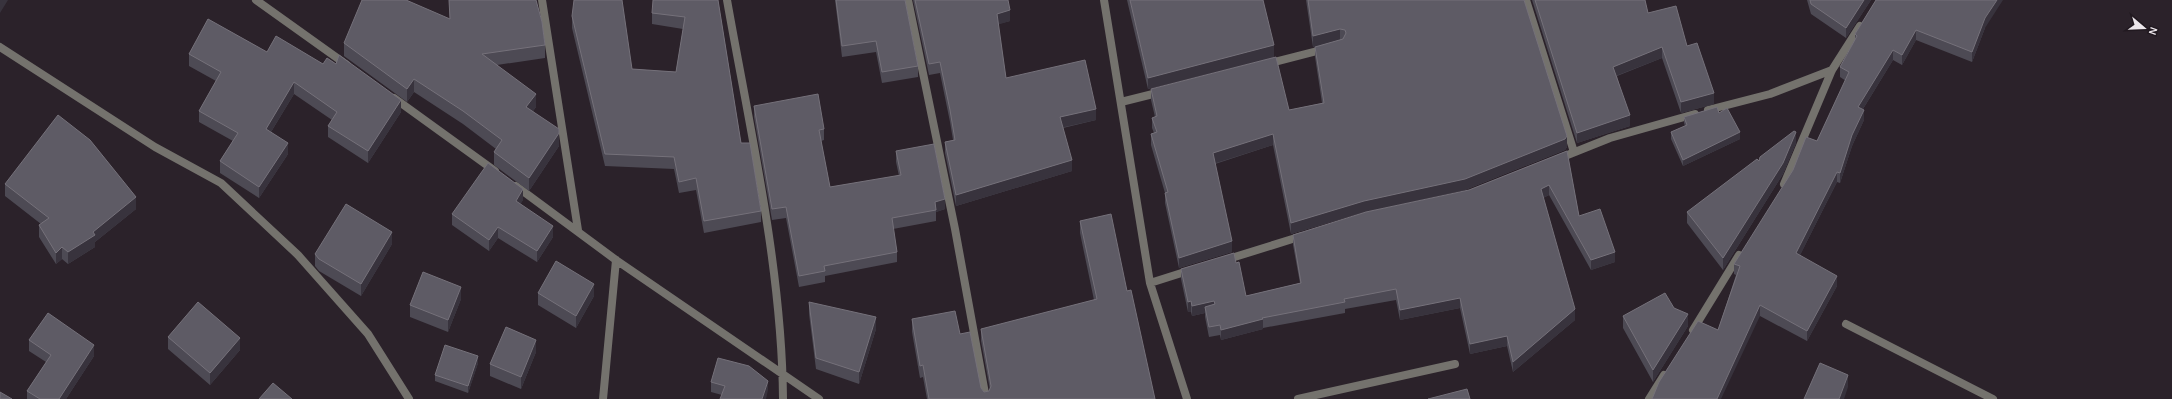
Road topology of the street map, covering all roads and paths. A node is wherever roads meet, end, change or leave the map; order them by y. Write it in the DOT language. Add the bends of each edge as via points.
graph roads {
  1 [pos="256,0"];
  2 [pos="542,0"];
  3 [pos="727,0"];
  4 [pos="908,0"];
  5 [pos="1104,0"];
  6 [pos="1526,0"];
  7 [pos="1865,19"];
  8 [pos="0,47"];
  9 [pos="1333,47"];
  10 [pos="1257,67"];
  11 [pos="352,69"];
  12 [pos="1832,70"];
  13 [pos="1166,90"];
  14 [pos="385,92"];
  15 [pos="1121,102"];
  16 [pos="1574,152"];
  17 [pos="1549,163"];
  18 [pos="1780,190"];
  19 [pos="578,230"];
  20 [pos="1313,233"];
  21 [pos="1744,248"];
  22 [pos="616,260"];
  23 [pos="1217,262"];
  24 [pos="1202,267"];
  25 [pos="1150,283"];
  26 [pos="1846,324"];
  27 [pos="1688,338"];
  28 [pos="1455,364"];
  29 [pos="1671,364"];
  30 [pos="783,376"];
  31 [pos="409,399"];
  32 [pos="604,399"];
  33 [pos="783,399"];
  34 [pos="819,399"];
  35 [pos="986,399"];
  36 [pos="1187,399"];
  37 [pos="1298,399"];
  38 [pos="1649,399"];
  39 [pos="1993,399"];
  1 -- 11 [label="street"];
  2 -- 19 [label="street"];
  3 -- 30 [label="street" via="773,264"];
  4 -- 35 [label="street" via="955,229"];
  5 -- 15 [label="street"];
  6 -- 16 [label="street"];
  7 -- 12 [label="street"];
  8 -- 31 [label="street" via="154,148 221,183 298,255 368,334"];
  9 -- 10 [label="street"];
  12 -- 16 [label="street" via="1770,94 1610,138"];
  12 -- 18 [label="street" via="1788,177"];
  13 -- 15 [label="street"];
  14 -- 19 [label="street"];
  15 -- 25 [label="street"];
  16 -- 17 [label="street"];
  19 -- 22 [label="street"];
  20 -- 23 [label="street"];
  21 -- 27 [label="street"];
  22 -- 30 [label="street"];
  22 -- 32 [label="street"];
  24 -- 25 [label="street"];
  25 -- 36 [label="street"];
  26 -- 39 [label="street"];
  28 -- 37 [label="street"];
  29 -- 38 [label="street"];
  30 -- 33 [label="street"];
  30 -- 34 [label="street"];
}
